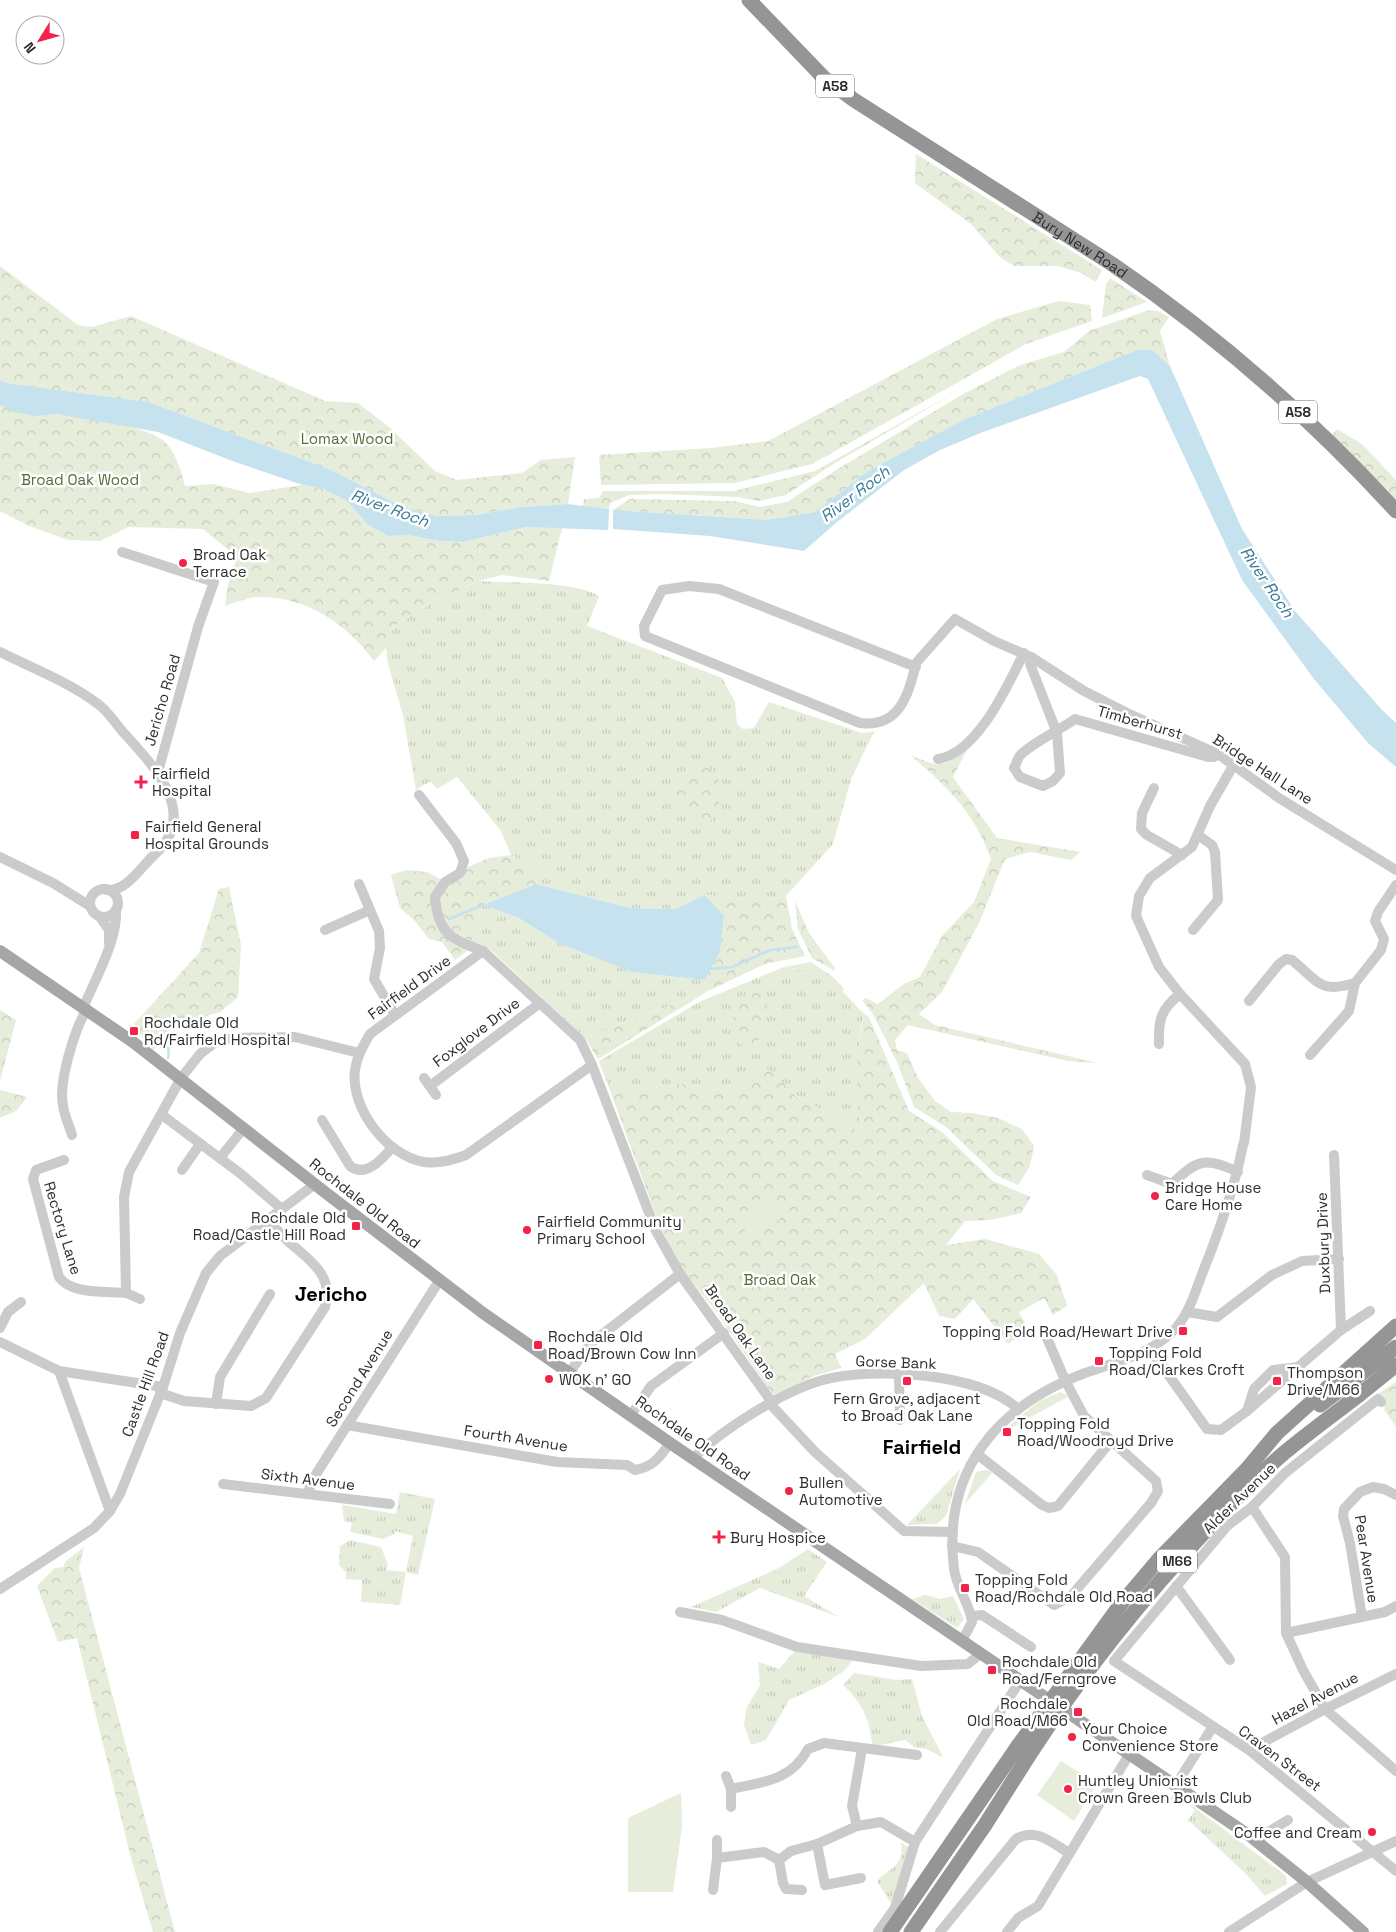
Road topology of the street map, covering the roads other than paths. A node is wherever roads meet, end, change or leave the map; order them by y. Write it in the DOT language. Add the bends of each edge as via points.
graph roads {
  1 [pos="749,0"];
  2 [pos="1396,511"];
  3 [pos="122,552"];
  4 [pos="0,652"];
  5 [pos="1027,655"];
  6 [pos="916,667"];
  7 [pos="1057,733"];
  8 [pos="1218,754"];
  9 [pos="938,759"];
  10 [pos="1233,766"];
  11 [pos="158,772"];
  12 [pos="1154,788"];
  13 [pos="419,795"];
  14 [pos="1198,835"];
  15 [pos="1182,855"];
  16 [pos="0,857"];
  17 [pos="1396,870"];
  18 [pos="138,871"];
  19 [pos="359,884"];
  20 [pos="1396,885"];
  21 [pos="107,890"];
  22 [pos="90,906"];
  23 [pos="117,907"];
  24 [pos="370,910"];
  25 [pos="100,917"];
  26 [pos="325,930"];
  27 [pos="1193,930"];
  28 [pos="109,944"];
  29 [pos="0,951"];
  30 [pos="483,951"];
  31 [pos="1355,983"];
  32 [pos="1180,994"];
  33 [pos="1249,1001"];
  34 [pos="540,1003"];
  35 [pos="86,1007"];
  36 [pos="395,1015"];
  37 [pos="1160,1044"];
  38 [pos="359,1053"];
  39 [pos="1310,1055"];
  40 [pos="592,1066"];
  41 [pos="181,1078"];
  42 [pos="430,1086"];
  43 [pos="162,1115"];
  44 [pos="322,1120"];
  45 [pos="243,1128"];
  46 [pos="72,1135"];
  47 [pos="200,1144"];
  48 [pos="392,1147"];
  49 [pos="1334,1155"];
  50 [pos="220,1158"];
  51 [pos="64,1160"];
  52 [pos="182,1170"];
  53 [pos="1238,1172"];
  54 [pos="1146,1175"];
  55 [pos="315,1184"];
  56 [pos="282,1209"];
  57 [pos="268,1220"];
  58 [pos="1339,1259"];
  59 [pos="680,1274"];
  60 [pos="440,1280"];
  61 [pos="126,1293"];
  62 [pos="270,1294"];
  63 [pos="140,1298"];
  64 [pos="21,1302"];
  65 [pos="1370,1311"];
  66 [pos="1188,1312"];
  67 [pos="1396,1326"];
  68 [pos="0,1328"];
  69 [pos="1341,1330"];
  70 [pos="1044,1331"];
  71 [pos="724,1333"];
  72 [pos="0,1342"];
  73 [pos="1396,1347"];
  74 [pos="1150,1349"];
  75 [pos="1396,1365"];
  76 [pos="59,1371"];
  77 [pos="1396,1372"];
  78 [pos="569,1373"];
  79 [pos="899,1375"];
  80 [pos="1065,1380"];
  81 [pos="162,1390"];
  82 [pos="1359,1395"];
  83 [pos="771,1401"];
  84 [pos="1380,1402"];
  85 [pos="216,1404"];
  86 [pos="1018,1409"];
  87 [pos="631,1415"];
  88 [pos="900,1420"];
  89 [pos="347,1426"];
  90 [pos="1111,1441"];
  91 [pos="670,1444"];
  92 [pos="977,1454"];
  93 [pos="693,1458"];
  94 [pos="1247,1469"];
  95 [pos="223,1484"];
  96 [pos="308,1494"];
  97 [pos="1396,1495"];
  98 [pos="390,1504"];
  99 [pos="1252,1506"];
  100 [pos="110,1511"];
  101 [pos="953,1532"];
  102 [pos="952,1546"];
  103 [pos="1176,1586"];
  104 [pos="0,1589"];
  105 [pos="1396,1606"];
  106 [pos="680,1612"];
  107 [pos="972,1616"];
  108 [pos="1362,1617"];
  109 [pos="1286,1633"];
  110 [pos="962,1641"];
  111 [pos="1032,1647"];
  112 [pos="980,1654"];
  113 [pos="1114,1660"];
  114 [pos="1230,1660"];
  115 [pos="1396,1674"];
  116 [pos="1020,1681"];
  117 [pos="1325,1709"];
  118 [pos="1212,1728"];
  119 [pos="862,1749"];
  120 [pos="1249,1750"];
  121 [pos="1023,1752"];
  122 [pos="1130,1754"];
  123 [pos="917,1755"];
  124 [pos="1396,1770"];
  125 [pos="726,1776"];
  126 [pos="1176,1785"];
  127 [pos="731,1789"];
  128 [pos="731,1807"];
  129 [pos="1288,1820"];
  130 [pos="857,1826"];
  131 [pos="717,1840"];
  132 [pos="1254,1840"];
  133 [pos="1396,1841"];
  134 [pos="915,1842"];
  135 [pos="817,1844"];
  136 [pos="1375,1851"];
  137 [pos="1069,1854"];
  138 [pos="717,1858"];
  139 [pos="779,1860"];
  140 [pos="1396,1871"];
  141 [pos="861,1878"];
  142 [pos="1307,1882"];
  143 [pos="713,1890"];
  144 [pos="802,1890"];
  145 [pos="878,1932"];
  146 [pos="890,1932"];
  147 [pos="911,1932"];
  148 [pos="940,1932"];
  149 [pos="1007,1932"];
  150 [pos="1229,1932"];
  151 [pos="1362,1932"];
  1 -- 2 [label="highway, Bury New Road / A58" via="805,60 854,100 1058,228 1191,321 1275,390"];
  3 -- 11 [label="street, Jericho Road" via="214,582 198,627"];
  4 -- 11 [label="street" via="98,704"];
  5 -- 6 [label="street, Bridge Hall Lane" via="955,619"];
  5 -- 7 [label="street, Timberhurst"];
  5 -- 8 [label="street, Bridge Hall Lane" via="1084,691"];
  5 -- 9 [label="street" via="984,724 961,749 947,758"];
  6 -- 6 [label="street" via="901,708 886,720 873,725 860,724 645,636 644,626 662,590 689,586 719,589"];
  7 -- 7 [label="street, Timberhurst" via="1060,773 1043,786 1020,777 1014,768 1019,756"];
  7 -- 8 [label="street, Timberhurst" via="1075,719 1208,757"];
  8 -- 10 [label="street, Bridge Hall Lane"];
  10 -- 14 [label="street"];
  10 -- 17 [label="street, Bridge Hall Lane"];
  11 -- 18 [label="street" via="172,802 173,825 166,844"];
  12 -- 15 [label="street" via="1142,813 1141,829"];
  13 -- 30 [label="street" via="456,843 464,861 460,873 445,882 435,897 437,919 454,940"];
  14 -- 15 [label="street" via="1192,847"];
  14 -- 27 [label="street" via="1212,845 1215,852 1218,900"];
  15 -- 32 [label="street" via="1150,878 1139,896 1136,916 1159,967"];
  16 -- 22 [label="street" via="53,883"];
  18 -- 21 [label="street" via="122,887"];
  18 -- 23 [label="street"];
  19 -- 24 [label="street"];
  20 -- 31 [label="street" via="1375,921 1384,939 1380,950"];
  21 -- 22 [label="street" via="93,894"];
  21 -- 23 [label="street" via="115,896"];
  22 -- 25 [label="street"];
  23 -- 25 [label="street" via="109,916"];
  23 -- 28 [label="street" via="116,931"];
  24 -- 26 [label="street"];
  24 -- 36 [label="street" via="379,931 380,948 374,979"];
  25 -- 28 [label="street" via="109,930"];
  28 -- 35 [label="street"];
  29 -- 35 [label="main road, Rochdale Old Road"];
  30 -- 34 [label="street"];
  30 -- 36 [label="street, Fairfield Drive"];
  31 -- 33 [label="street" via="1326,988 1292,960 1286,959"];
  31 -- 39 [label="street" via="1350,1011"];
  32 -- 37 [label="street" via="1167,1005 1159,1025"];
  32 -- 53 [label="street" via="1245,1064 1251,1087"];
  34 -- 40 [label="street" via="580,1040"];
  34 -- 42 [label="street, Foxglove Drive"];
  35 -- 41 [label="main road, Rochdale Old Road"];
  35 -- 46 [label="street" via="63,1081 62,1104"];
  36 -- 38 [label="street, Fairfield Drive" via="370,1034"];
  38 -- 41 [label="street" via="295,1037 232,1038 214,1043 200,1054"];
  38 -- 48 [label="street, Fairfield Drive" via="355,1080 359,1100 372,1123"];
  40 -- 48 [label="street, Fairfield Drive" via="466,1155 444,1161 422,1161"];
  40 -- 59 [label="street, Broad Oak Lane" via="644,1205"];
  41 -- 43 [label="street"];
  41 -- 45 [label="main road, Rochdale Old Road"];
  43 -- 47 [label="street"];
  43 -- 61 [label="street" via="130,1172 124,1197"];
  44 -- 48 [label="street" via="356,1171 366,1170"];
  45 -- 50 [label="street"];
  45 -- 55 [label="main road, Rochdale Old Road"];
  47 -- 50 [label="street"];
  47 -- 52 [label="street" via="192,1162"];
  49 -- 58 [label="street, Duxbury Drive"];
  50 -- 56 [label="street"];
  51 -- 61 [label="street, Rectory Lane" via="36,1170 32,1180 59,1277 65,1285 81,1289"];
  53 -- 54 [label="street" via="1216,1162 1195,1164 1172,1184"];
  53 -- 66 [label="street"];
  55 -- 56 [label="street, Castle Hill Road"];
  55 -- 60 [label="main road, Rochdale Old Road"];
  56 -- 57 [label="street, Castle Hill Road"];
  57 -- 81 [label="street, Castle Hill Road" via="220,1256 206,1273 180,1333"];
  57 -- 85 [label="street" via="319,1268 324,1278 325,1307 266,1398 251,1406"];
  58 -- 66 [label="street" via="1302,1262 1272,1275 1217,1317"];
  58 -- 69 [label="street, Duxbury Drive"];
  59 -- 71 [label="street, Broad Oak Lane"];
  59 -- 78 [label="street" via="590,1344"];
  60 -- 78 [label="main road, Rochdale Old Road"];
  60 -- 89 [label="street, Second Avenue"];
  61 -- 63 [label="street, Rectory Lane"];
  62 -- 85 [label="street" via="220,1378"];
  64 -- 68 [label="street" via="8,1312"];
  65 -- 69 [label="street"];
  66 -- 74 [label="street" via="1175,1329"];
  67 -- 94 [label="highway, M66" via="1277,1433"];
  69 -- 74 [label="street" via="1247,1412 1221,1430 1207,1429"];
  70 -- 80 [label="street"];
  71 -- 83 [label="street, Broad Oak Lane"];
  71 -- 87 [label="street" via="651,1386"];
  72 -- 76 [label="street"];
  73 -- 94 [label="highway, M66" via="1312,1412"];
  74 -- 80 [label="street"];
  75 -- 82 [label="highway, M66"];
  76 -- 81 [label="street"];
  76 -- 100 [label="street"];
  77 -- 82 [label="highway, M66"];
  78 -- 87 [label="main road, Rochdale Old Road"];
  79 -- 83 [label="street, Gorse Bank" via="822,1380"];
  79 -- 86 [label="street, Gorse Bank" via="967,1382"];
  79 -- 88 [label="street"];
  80 -- 86 [label="street"];
  80 -- 90 [label="street" via="1084,1416"];
  81 -- 85 [label="street" via="184,1401"];
  81 -- 100 [label="street, Castle Hill Road"];
  82 -- 121 [label="highway, M66, bridge" via="1283,1454 1179,1559 1142,1600"];
  83 -- 93 [label="street, Gorse Bank"];
  83 -- 101 [label="street, Broad Oak Lane" via="788,1426 904,1531"];
  84 -- 99 [label="street, Alder Avenue" via="1378,1399 1285,1473"];
  86 -- 92 [label="street" via="999,1426"];
  87 -- 91 [label="main road, Rochdale Old Road"];
  89 -- 91 [label="street, Fourth Avenue" via="557,1462 627,1465 635,1470 657,1461"];
  89 -- 96 [label="street, Second Avenue" via="311,1482"];
  90 -- 92 [label="street" via="1058,1506 1050,1508"];
  90 -- 102 [label="street" via="1156,1481 1158,1491 1070,1596 1054,1605 978,1552"];
  91 -- 93 [label="main road, Rochdale Old Road"];
  92 -- 101 [label="street" via="969,1464 961,1485"];
  93 -- 110 [label="main road, Rochdale Old Road"];
  94 -- 121 [label="highway, M66, bridge" via="1121,1604"];
  95 -- 96 [label="street, Sixth Avenue"];
  96 -- 98 [label="street, Sixth Avenue"];
  97 -- 108 [label="street, Pear Avenue" via="1373,1487 1360,1492 1344,1509"];
  99 -- 103 [label="street, Alder Avenue" via="1227,1526"];
  99 -- 109 [label="street" via="1285,1557"];
  100 -- 104 [label="street, Castle Hill Road" via="94,1528"];
  101 -- 102 [label="street"];
  102 -- 107 [label="street" via="960,1592"];
  103 -- 113 [label="street, Alder Avenue"];
  103 -- 114 [label="street"];
  105 -- 108 [label="street"];
  106 -- 112 [label="street" via="722,1620 797,1647 921,1666 968,1664"];
  107 -- 110 [label="street" via="970,1628"];
  107 -- 111 [label="street" via="982,1615"];
  108 -- 109 [label="street"];
  109 -- 117 [label="street"];
  110 -- 112 [label="main road, Rochdale Old Road"];
  112 -- 116 [label="main road, Rochdale Old Road"];
  113 -- 118 [label="street, Craven Street"];
  115 -- 117 [label="street, Hazel Avenue"];
  116 -- 122 [label="main road, Rochdale Old Road"];
  116 -- 134 [label="street"];
  117 -- 120 [label="street, Hazel Avenue"];
  117 -- 124 [label="street"];
  118 -- 120 [label="street, Craven Street"];
  118 -- 126 [label="street"];
  119 -- 123 [label="street"];
  119 -- 127 [label="street" via="824,1743 808,1749 800,1763 778,1778"];
  119 -- 130 [label="street" via="852,1806"];
  120 -- 136 [label="street, Craven Street"];
  121 -- 146 [label="highway, M66"];
  121 -- 147 [label="highway, M66" via="985,1825"];
  122 -- 126 [label="main road, Rochdale Old Road"];
  122 -- 137 [label="street"];
  125 -- 127 [label="street"];
  126 -- 132 [label="main road, Rochdale Old Road"];
  127 -- 128 [label="street"];
  129 -- 132 [label="street"];
  130 -- 134 [label="street" via="881,1822"];
  130 -- 135 [label="street"];
  131 -- 138 [label="street"];
  132 -- 142 [label="main road, Rochdale Old Road"];
  133 -- 136 [label="street"];
  134 -- 145 [label="street" via="895,1908"];
  135 -- 139 [label="street" via="791,1850"];
  135 -- 141 [label="street" via="821,1886"];
  136 -- 140 [label="street, Craven Street"];
  136 -- 142 [label="street"];
  137 -- 148 [label="street" via="1036,1835 1021,1836"];
  137 -- 149 [label="street" via="1038,1906 1018,1918"];
  138 -- 139 [label="street" via="764,1852"];
  138 -- 143 [label="street"];
  139 -- 144 [label="street" via="786,1890"];
  142 -- 150 [label="street"];
  142 -- 151 [label="main road, Rochdale Old Road"];
}
